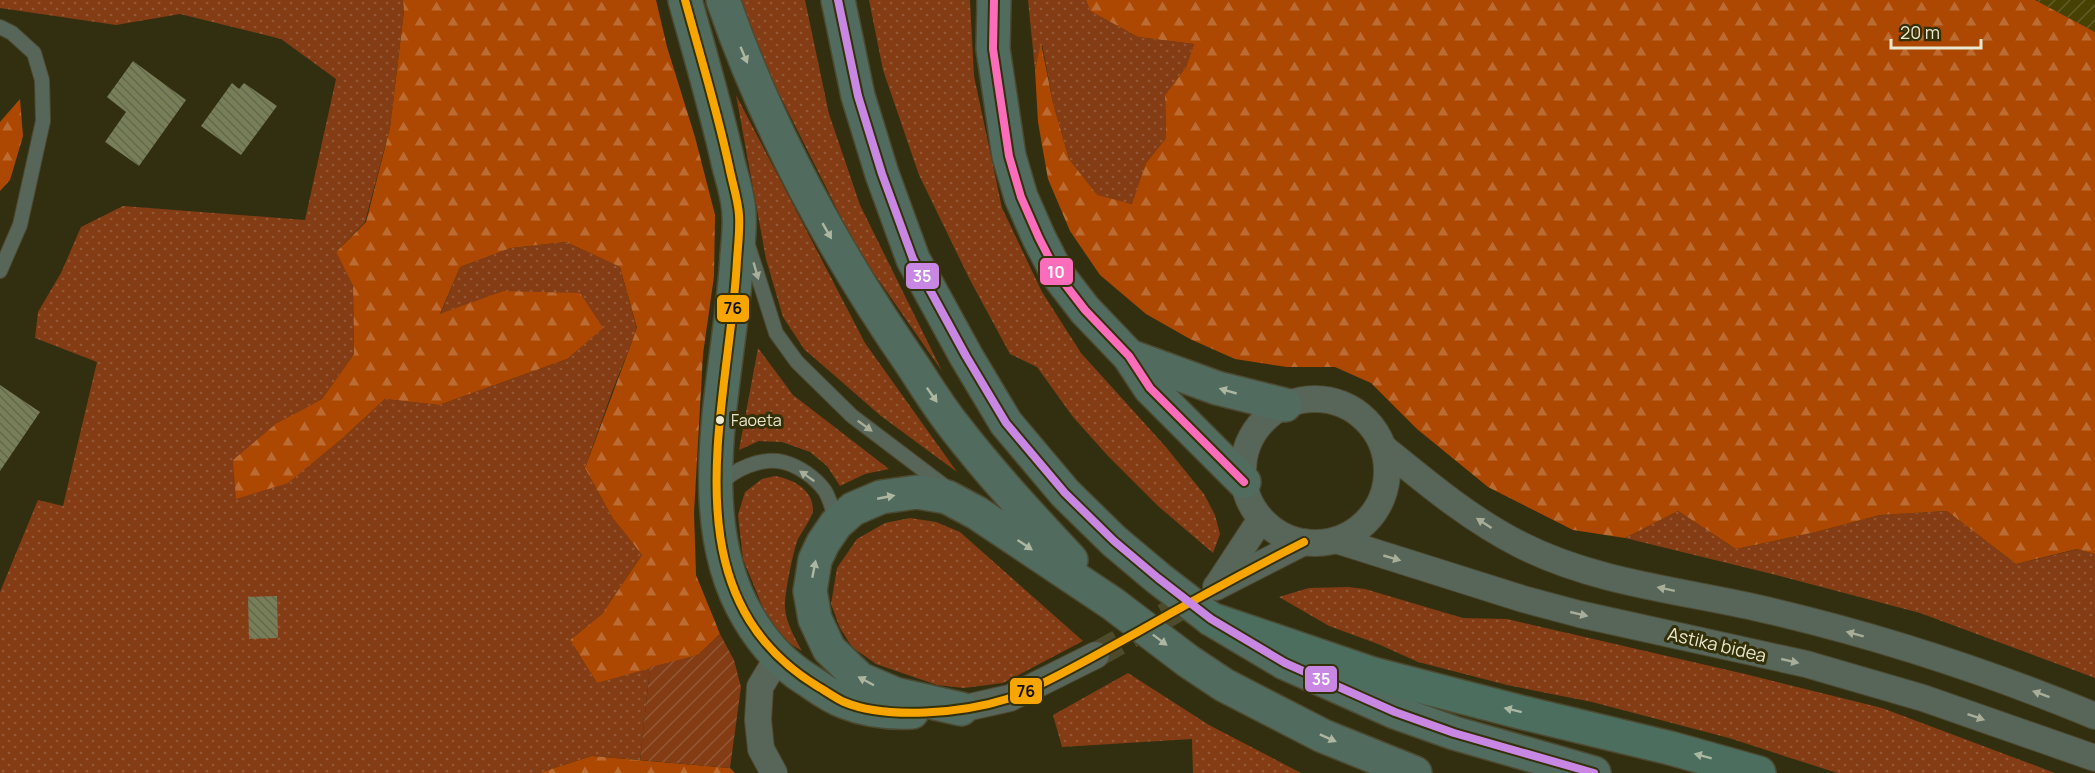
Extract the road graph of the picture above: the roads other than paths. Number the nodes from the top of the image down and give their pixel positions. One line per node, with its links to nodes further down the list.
1 (685, 0): 6 (main road)
2 (723, 0): 18 (main road, one-way to 18)
3 (838, 0): 19 (main road)
4 (994, 0): 8 (main road)
5 (0, 27): 7 (lane)
6 (740, 214): 12 (main road); 13 (lane, one-way to 13)
7 (0, 271)
8 (1129, 356): 9 (main road, one-way to 8); 11 (main road)
9 (1285, 405): 10 (street); 11 (street)
10 (1384, 447): 16 (street); 23 (street, one-way to 10)
11 (1244, 482): 14 (street)
12 (715, 491): 15 (lane, one-way to 12); 21 (main road)
13 (977, 513): 15 (main road, one-way to 13); 18 (main road, one-way to 18)
14 (1261, 519): 17 (street); 17 (street)
15 (836, 524): 22 (main road, one-way to 15)
16 (1336, 540): 17 (street); 24 (street, Astika bidea, one-way to 24)
17 (1304, 542)
18 (1113, 604): 26 (main road, one-way to 26)
19 (1211, 619): 27 (main road); 28 (highway, one-way to 19)
20 (1096, 655): 22 (street)
21 (778, 657): 22 (main road); 25 (street)
22 (961, 709)
23 (2095, 716)
24 (2095, 758)
25 (774, 773)
26 (1415, 773)
27 (1594, 773)
28 (1759, 773)

